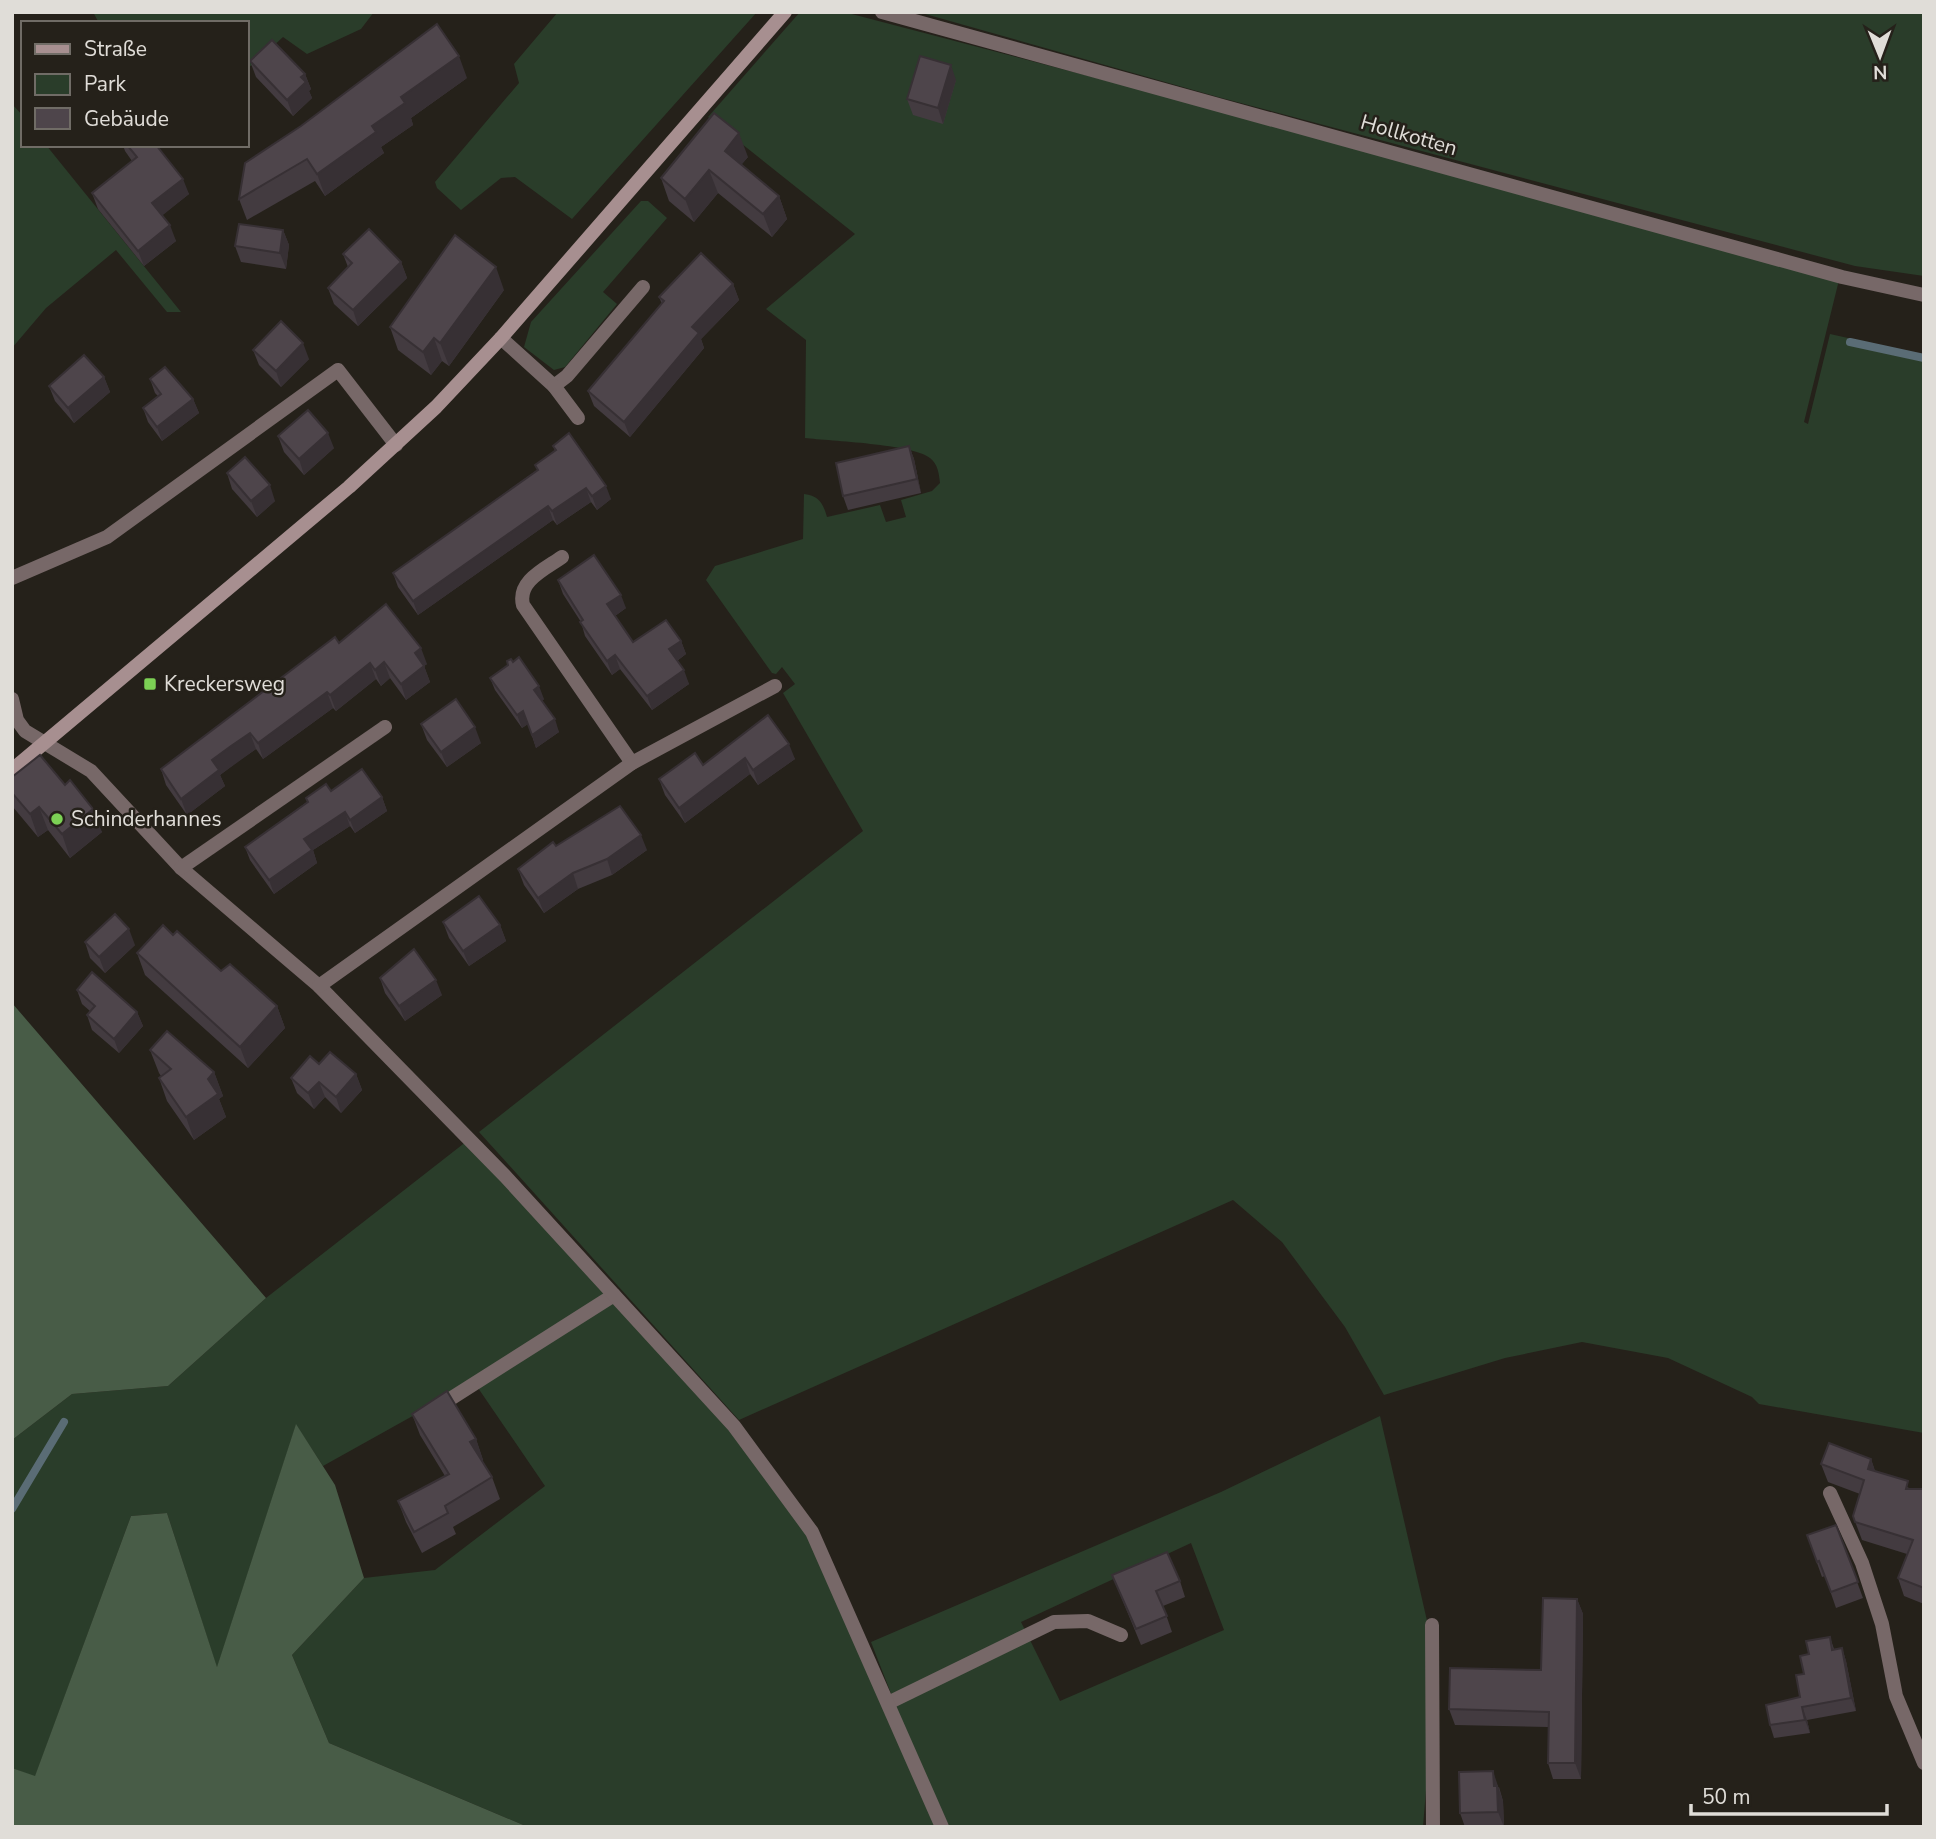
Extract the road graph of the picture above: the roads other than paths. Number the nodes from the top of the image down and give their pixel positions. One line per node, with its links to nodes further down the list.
1 (785, 12): 5 (main road)
2 (883, 12): 4 (street, Hollkotten)
3 (643, 287): 6 (street)
4 (1924, 295)
5 (501, 338): 6 (street); 8 (main road)
6 (554, 386): 7 (street)
7 (578, 418)
8 (396, 445): 10 (street); 14 (main road)
9 (562, 557): 15 (street)
10 (12, 578)
11 (775, 686): 15 (street)
12 (12, 699): 14 (street)
13 (385, 727): 17 (street)
14 (44, 742): 16 (main road); 17 (street)
15 (632, 763): 18 (street)
16 (12, 770)
17 (180, 868): 18 (street)
18 (319, 986): 19 (street)
19 (614, 1296): 20 (street); 24 (street)
20 (423, 1416)
21 (1830, 1493): 25 (street)
22 (1432, 1625): 27 (street)
23 (1121, 1635): 24 (street)
24 (888, 1703): 26 (street)
25 (1924, 1763)
26 (942, 1827)
27 (1433, 1827)

